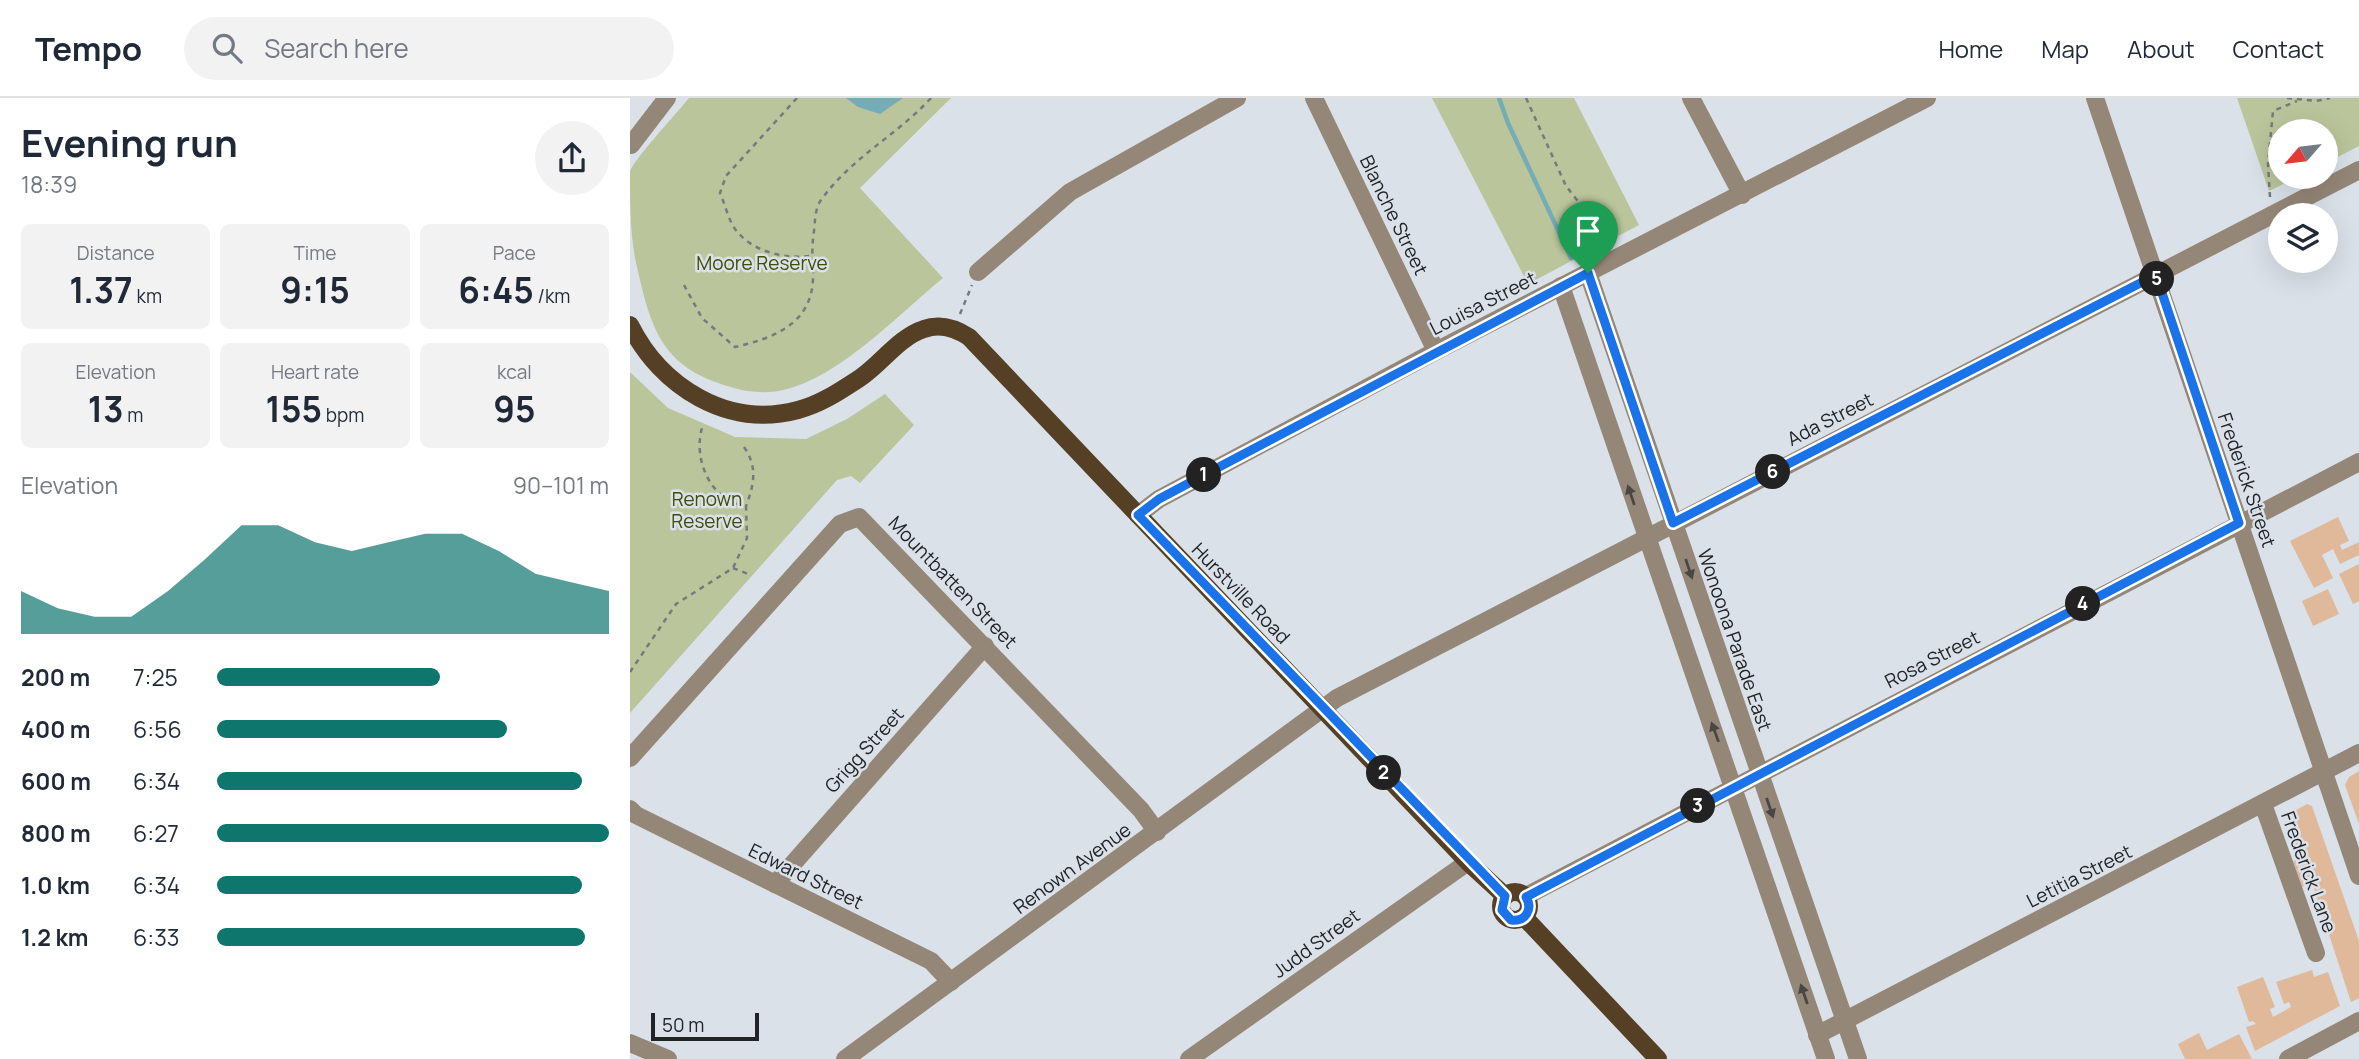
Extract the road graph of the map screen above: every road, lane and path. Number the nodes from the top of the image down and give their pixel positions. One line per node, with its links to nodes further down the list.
1 (667, 98): 13 (street)
2 (797, 98): 20 (path)
3 (931, 98): 20 (path)
4 (1237, 98): 21 (street)
5 (1314, 98): 28 (street, Blanche Street)
6 (1526, 98): 19 (path)
7 (1692, 98): 15 (street)
8 (1927, 98): 15 (street, Louisa Street)
9 (2095, 98): 23 (street, Frederick Street)
10 (2287, 98): 12 (path)
11 (2330, 98): 12 (path)
12 (2297, 101): 16 (path)
13 (631, 145)
14 (2359, 170): 17 (street, Ada Street)
15 (1742, 195): 19 (street, Louisa Street)
16 (2275, 203)
17 (2296, 203)
18 (2268, 218): 23 (street, Ada Street)
19 (1620, 255): 22 (street, Louisa Street)
20 (810, 256): 24 (path)
21 (978, 272): 27 (path)
22 (1588, 273): 25 (street, Louisa Street); 34 (street, Wonoona Parade East)
23 (2156, 275): 34 (street, Ada Street); 35 (street, Frederick Street)
24 (684, 285)
25 (1561, 286): 28 (street, Louisa Street); 36 (street, one-way to 25)
26 (630, 325): 27 (main road)
27 (950, 328): 33 (main road, Hurstville Road)
28 (1436, 351): 33 (street, Louisa Street)
29 (702, 428): 32 (path)
30 (744, 447): 32 (path)
31 (2359, 462): 35 (street, Rosa Street)
32 (746, 506): 37 (path)
33 (1138, 515): 41 (main road, Hurstville Road)
34 (1673, 523): 36 (street, Ada Street); 45 (street, Wonoona Parade East, one-way to 45)
35 (2239, 523): 44 (street, Frederick Street); 45 (street, Rosa Street)
36 (1645, 538): 41 (street, Ada Street); 46 (street, one-way to 36)
37 (733, 568): 38 (path); 40 (path)
38 (748, 574)
39 (985, 646): 43 (street, Mountbatten Street); 49 (street, Mountbatten Street); 52 (street, Grigg Street)
40 (630, 672)
41 (1324, 710): 49 (street, Renown Avenue); 50 (main road, Hurstville Road)
42 (2359, 753): 44 (street, Letitia Street)
43 (630, 758)
44 (2324, 771): 47 (street, Letitia Street); 51 (street, Frederick Street)
45 (1758, 773): 46 (street, Rosa Street); 58 (street, Wonoona Parade East, one-way to 58)
46 (1734, 787): 54 (street, Rosa Street); 60 (street, one-way to 46)
47 (2263, 804): 56 (street, Frederick Lane); 58 (street, Letitia Street)
48 (633, 811): 52 (street, Edward Street)
49 (1157, 832): 57 (street, Renown Avenue)
50 (1468, 862): 53 (main road, Hurstville Road); 64 (street, Judd Street)
51 (2359, 876)
52 (775, 884): 57 (street, Edward Street)
53 (1505, 896): 54 (main road); 55 (main road)
54 (1526, 897): 55 (main road)
55 (1524, 917): 65 (main road)
56 (2316, 953)
57 (951, 982): 63 (street, Renown Avenue)
58 (1845, 1021): 60 (street, Letitia Street); 67 (street, Wonoona Parade East)
59 (2359, 1021): 68 (street)
60 (1817, 1035): 66 (street)
61 (630, 1043): 62 (street)
62 (668, 1059)
63 (845, 1059)
64 (1189, 1059)
65 (1658, 1059)
66 (1826, 1059)
67 (1858, 1059)
68 (2288, 1059)

